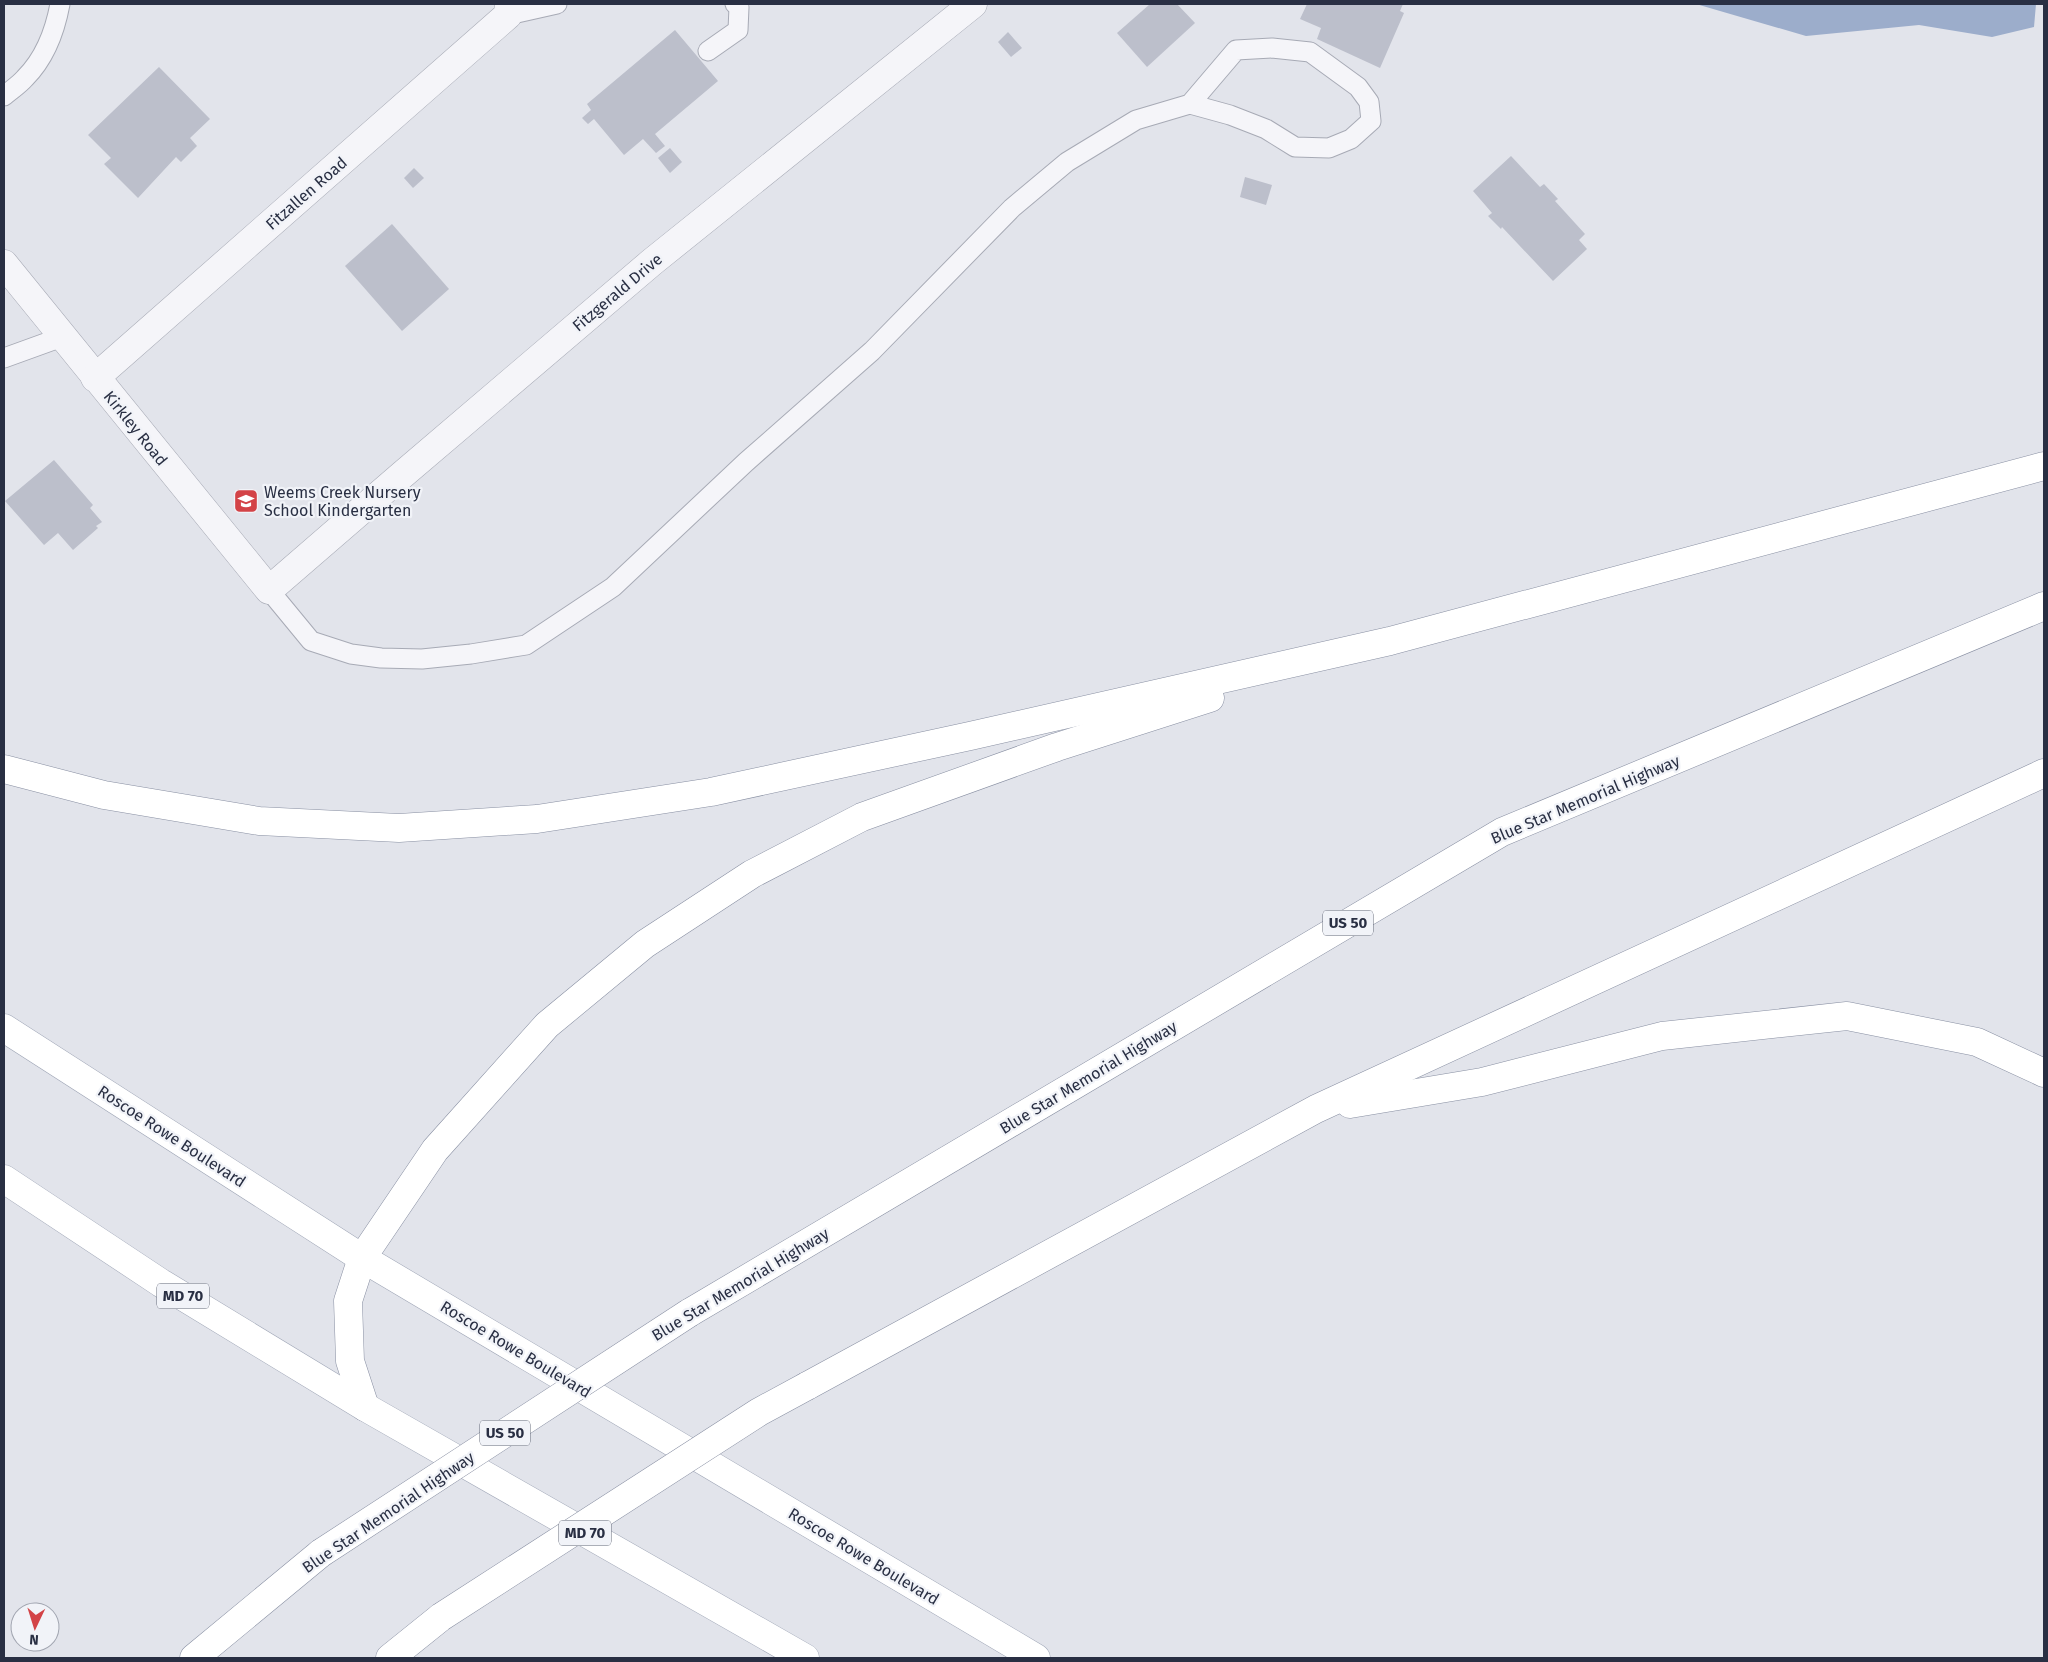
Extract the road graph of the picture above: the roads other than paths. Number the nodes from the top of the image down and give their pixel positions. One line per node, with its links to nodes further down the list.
1 (60, 4): 7 (lane)
2 (557, 4): 5 (lane)
3 (735, 4): 6 (lane)
4 (973, 4): 14 (street, Fitzgerald Drive)
5 (515, 8): 12 (street, Fitzallen Road)
6 (708, 51)
7 (4, 96)
8 (1190, 104): 8 (lane); 14 (lane)
9 (4, 264): 10 (street, Kirkley Road)
10 (62, 337): 11 (lane); 12 (street, Kirkley Road)
11 (4, 358)
12 (95, 378): 14 (street, Kirkley Road)
13 (2044, 466): 16 (main road)
14 (270, 590)
15 (2044, 606): 25 (main road, Blue Star Memorial Highway / US 50, bridge)
16 (1390, 641): 17 (main road); 23 (main road)
17 (4, 769)
18 (2044, 773): 21 (main road)
19 (4, 1028): 23 (main road, Roscoe Rowe Boulevard)
20 (2044, 1073): 21 (main road)
21 (1316, 1109): 26 (main road, bridge)
22 (4, 1179): 24 (main road, MD 70)
23 (362, 1258): 24 (main road); 28 (main road, Roscoe Rowe Boulevard)
24 (366, 1407): 27 (main road, MD 70)
25 (194, 1658)
26 (390, 1658)
27 (806, 1658)
28 (1036, 1658)

